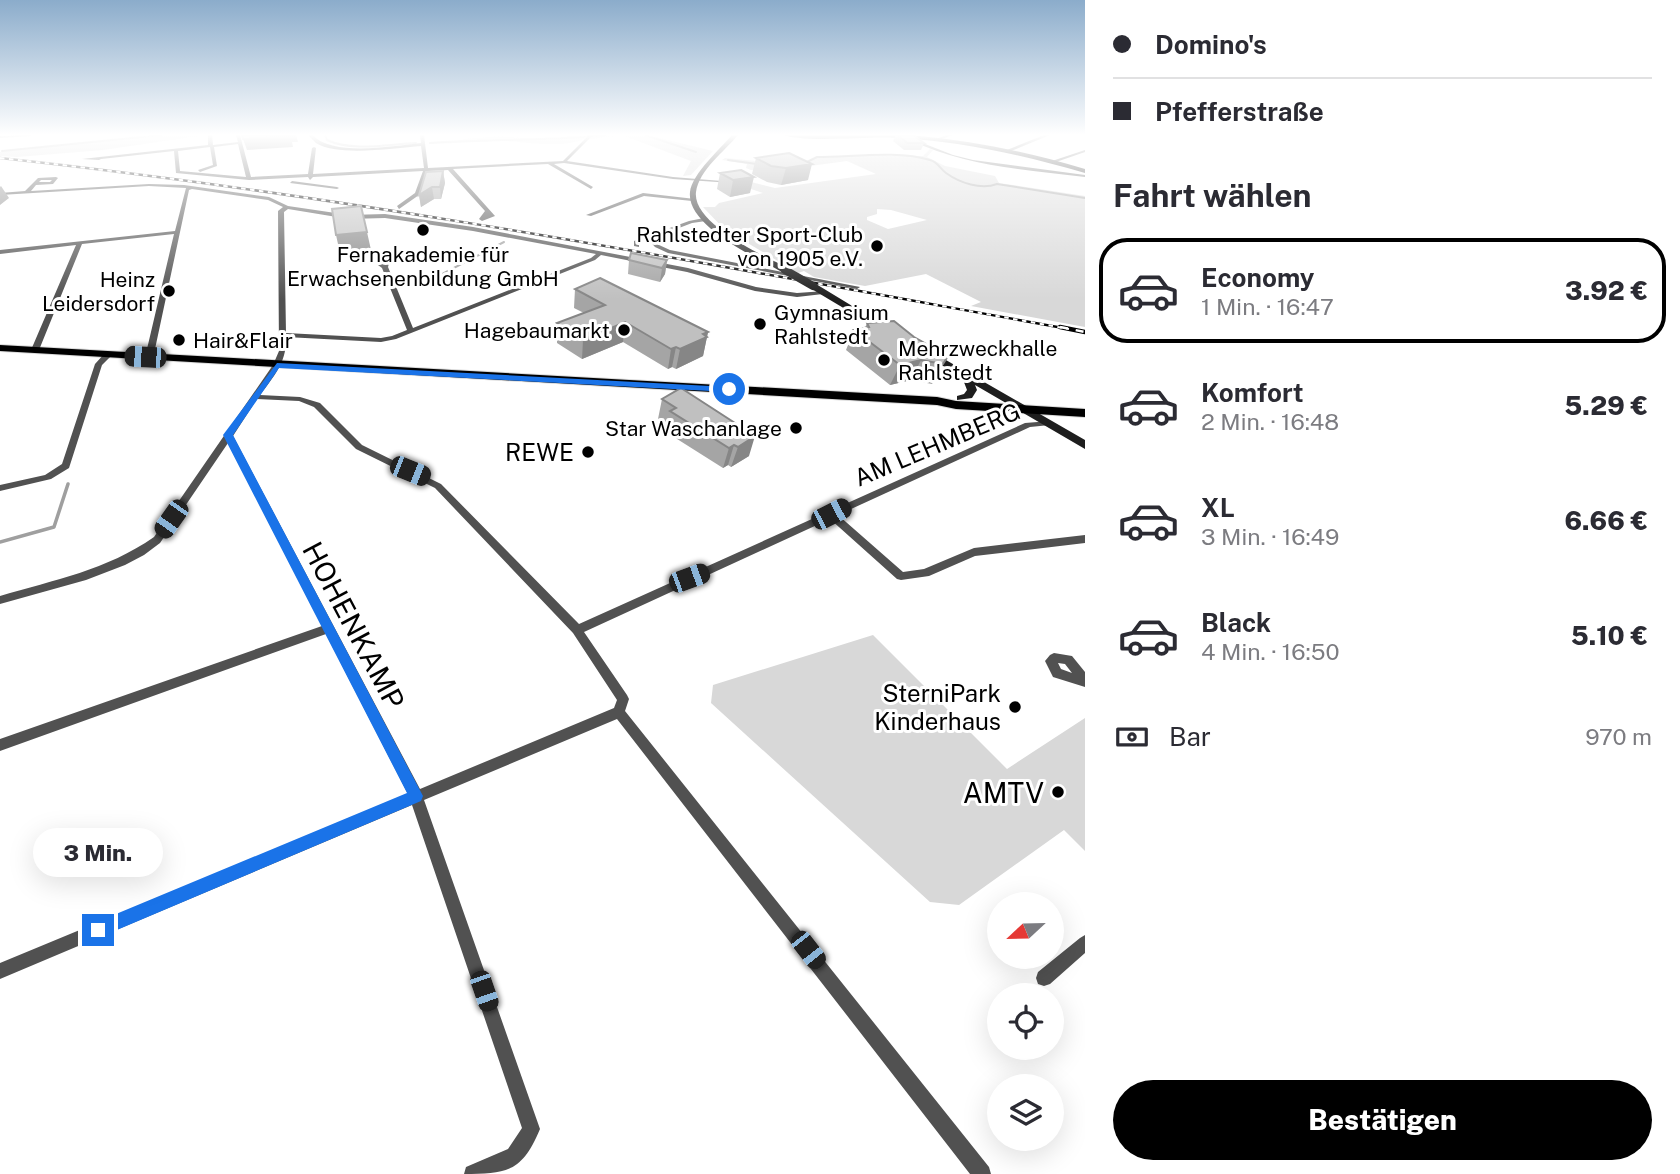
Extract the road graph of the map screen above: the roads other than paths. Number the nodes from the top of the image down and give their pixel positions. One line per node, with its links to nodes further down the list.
1 (29, 190): 9 (street)
2 (68, 190): 9 (street)
3 (187, 190): 20 (street)
4 (209, 190): 13 (street)
5 (412, 190): 11 (street)
6 (416, 190): 14 (street)
7 (469, 190): 16 (street)
8 (695, 190): 12 (main road)
9 (27, 192): 10 (street)
10 (0, 194)
11 (403, 198)
12 (692, 199): 17 (street); 19 (main road)
13 (287, 206): 18 (street); 28 (street)
14 (399, 207)
15 (393, 211): 18 (street)
16 (487, 211)
17 (589, 215)
18 (385, 216): 23 (street)
19 (704, 220): 25 (street); 26 (main road, bridge)
20 (177, 232): 21 (street); 34 (street)
21 (80, 243): 22 (street); 32 (street)
22 (0, 252)
23 (598, 255): 26 (street); 27 (street)
24 (385, 267): 27 (street)
25 (857, 287)
26 (817, 288): 29 (main road)
27 (411, 331): 28 (street)
28 (283, 335): 35 (street)
29 (895, 335)
30 (915, 346): 36 (main road)
31 (0, 348): 32 (main road)
32 (34, 350): 33 (main road)
33 (108, 355): 34 (main road); 48 (street)
34 (145, 357): 35 (main road)
35 (277, 365): 38 (street); 40 (main road)
36 (951, 368): 37 (main road); 41 (main road)
37 (966, 378): 39 (main road); 41 (main road)
38 (254, 397): 46 (street); 53 (street)
39 (961, 398): 40 (main road); 41 (main road)
40 (937, 401): 43 (main road)
41 (1010, 401): 42 (main road); 43 (main road)
42 (1085, 407)
43 (1025, 410): 44 (main road); 45 (main road)
44 (1085, 413)
45 (1047, 423): 47 (main road); 49 (street, AM LEHMBERG)
46 (228, 435): 51 (street); 52 (street, HOHENKAMP)
47 (1085, 445)
48 (0, 488)
49 (831, 514): 50 (street); 53 (street, AM LEHMBERG)
50 (1085, 539)
51 (0, 600)
52 (328, 628): 55 (street); 56 (street, HOHENKAMP)
53 (577, 629): 54 (street)
54 (619, 712): 56 (street); 61 (street)
55 (0, 745)
56 (416, 796): 58 (street); 60 (street, HOHENKAMP)
57 (1085, 943): 59 (street)
58 (0, 971)
59 (1044, 978)
60 (473, 1174)
61 (982, 1174)

